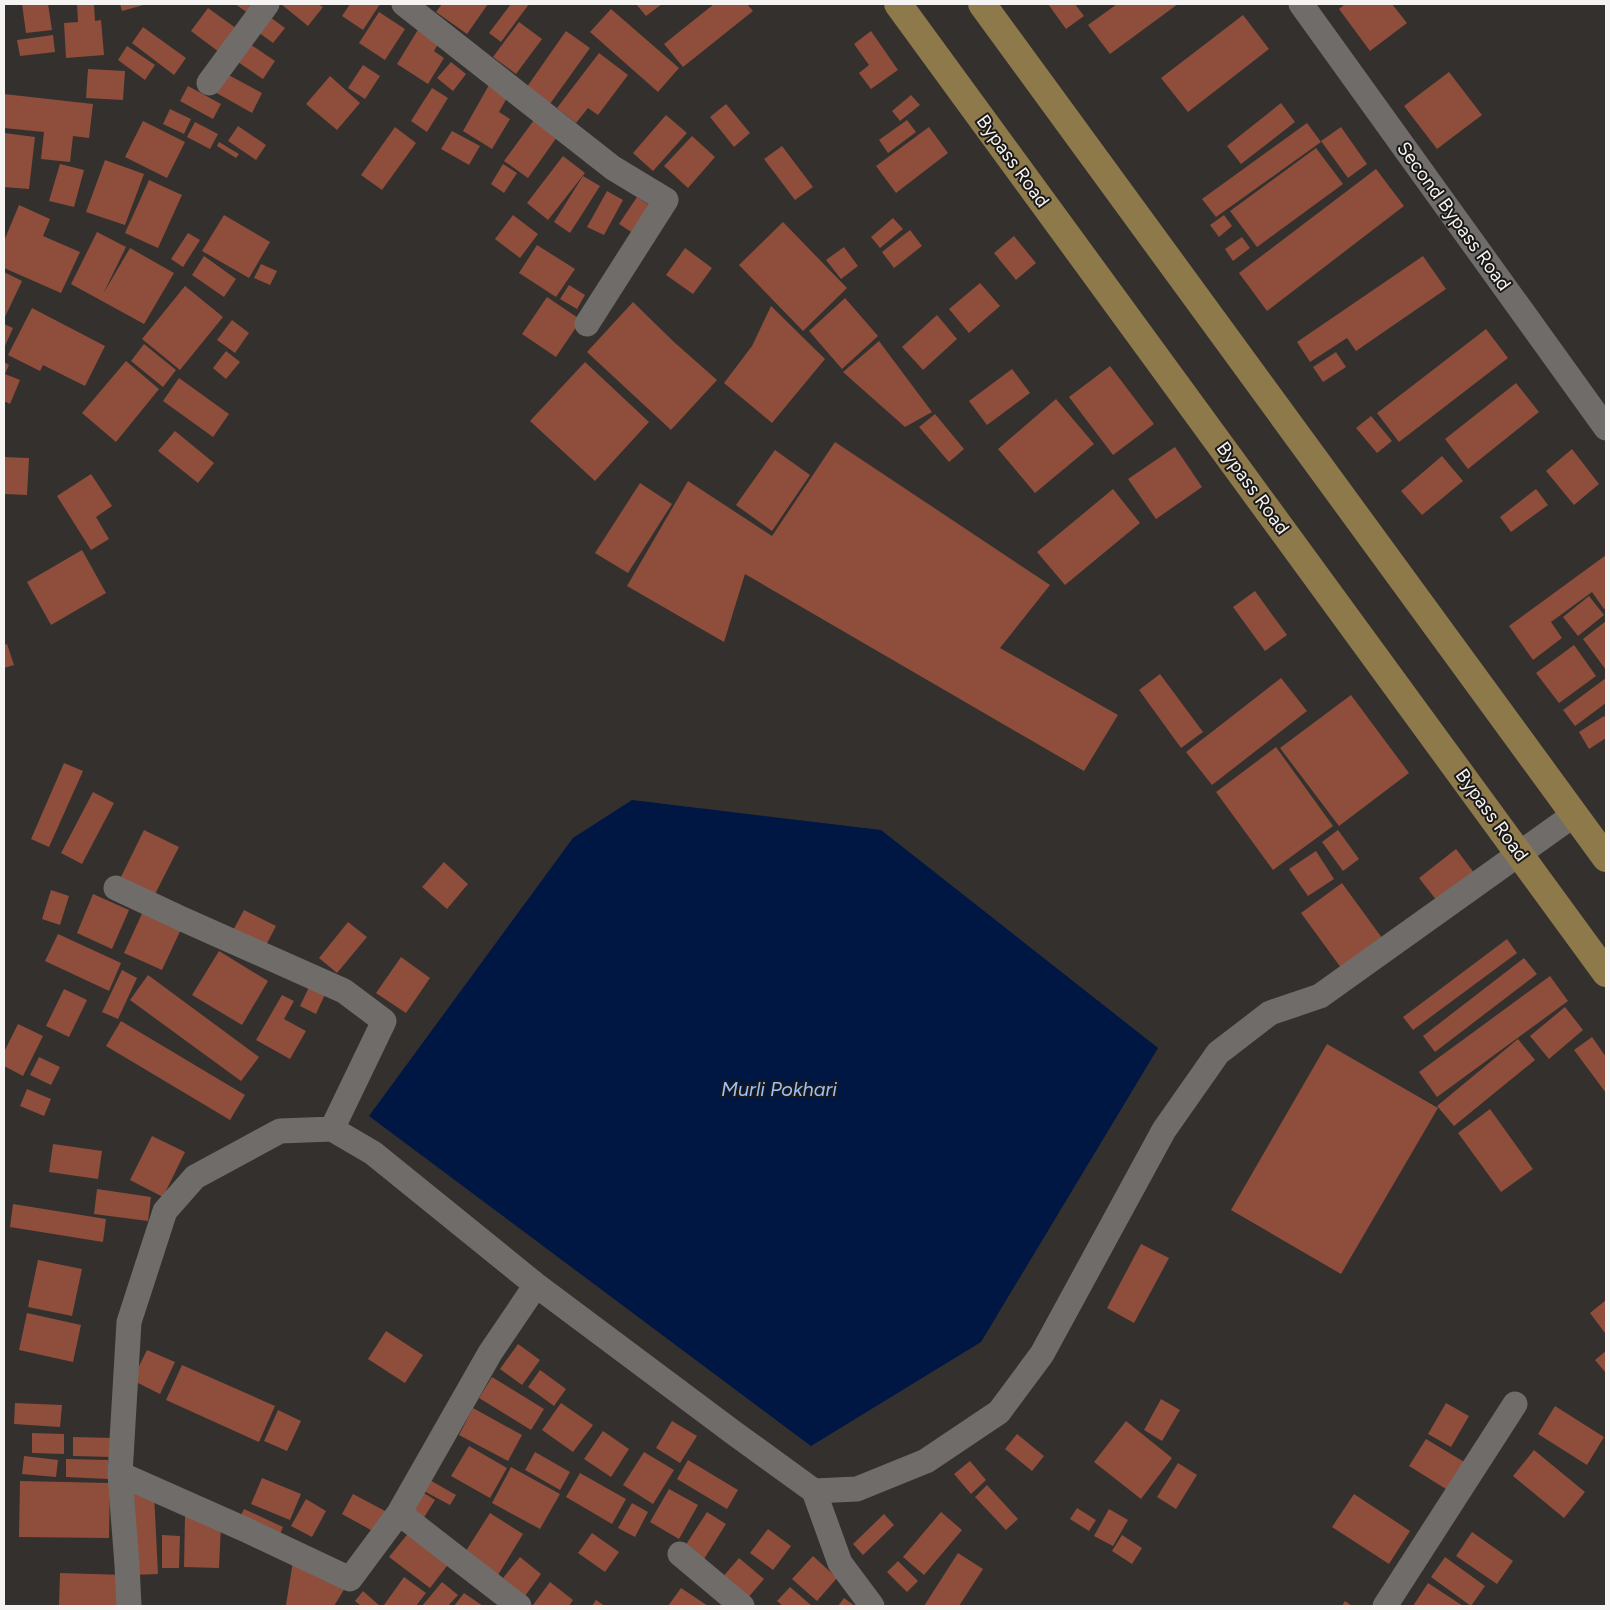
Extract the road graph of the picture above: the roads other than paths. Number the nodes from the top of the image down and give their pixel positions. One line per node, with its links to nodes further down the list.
1 (268, 4): 6 (street)
2 (404, 4): 7 (street)
3 (898, 4): 10 (main road, Bypass Road)
4 (982, 4): 9 (main road)
5 (1301, 4): 8 (street, Second Bypass Road)
6 (209, 83)
7 (587, 324)
8 (1606, 428)
9 (1575, 814): 10 (street); 11 (main road)
10 (1520, 853): 13 (main road, Bypass Road); 18 (street)
11 (1606, 858)
12 (116, 888): 14 (street)
13 (1606, 973)
14 (332, 1129): 15 (street); 17 (street)
15 (536, 1285): 18 (street); 19 (street)
16 (1515, 1404): 25 (street)
17 (120, 1474): 19 (street); 21 (street)
18 (814, 1491): 24 (street)
19 (399, 1513): 22 (street)
20 (680, 1554): 23 (street)
21 (129, 1606)
22 (519, 1606)
23 (742, 1606)
24 (872, 1606)
25 (1384, 1606)

